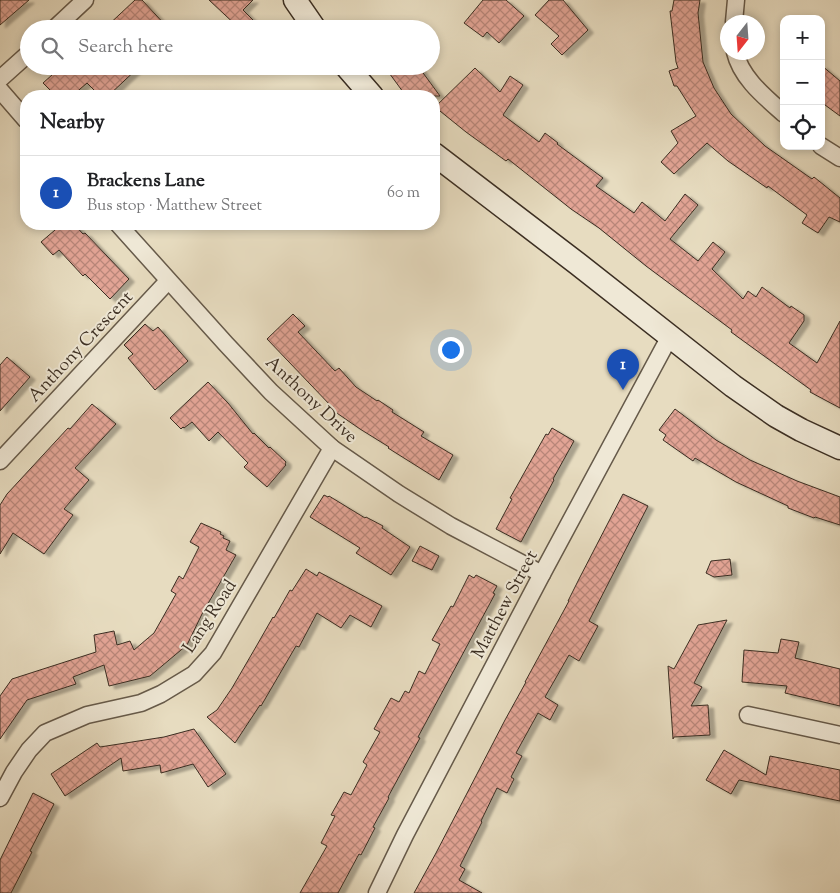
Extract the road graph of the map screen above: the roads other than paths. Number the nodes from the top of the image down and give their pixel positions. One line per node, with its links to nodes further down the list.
1 (86, 0): 5 (street)
2 (295, 0): 6 (street)
3 (736, 0): 4 (street)
4 (735, 15)
5 (64, 20)
6 (309, 20)
7 (739, 60): 13 (street)
8 (20, 61): 10 (street)
9 (354, 75): 12 (street)
10 (0, 79)
11 (0, 90): 14 (street)
12 (367, 90)
13 (780, 110)
14 (20, 113)
15 (825, 149): 16 (street)
16 (840, 158)
17 (440, 159): 20 (street)
18 (123, 230): 19 (street, Anthony Drive)
19 (168, 281): 21 (street, Anthony Drive); 23 (street, Anthony Crescent)
20 (670, 336): 22 (street); 24 (street, Matthew Street)
21 (332, 448): 24 (street, Anthony Drive); 27 (street, Lang Road)
22 (840, 448)
23 (0, 461)
24 (542, 574): 28 (street, Matthew Street)
25 (748, 715): 26 (street)
26 (840, 735)
27 (0, 798)
28 (377, 893)

